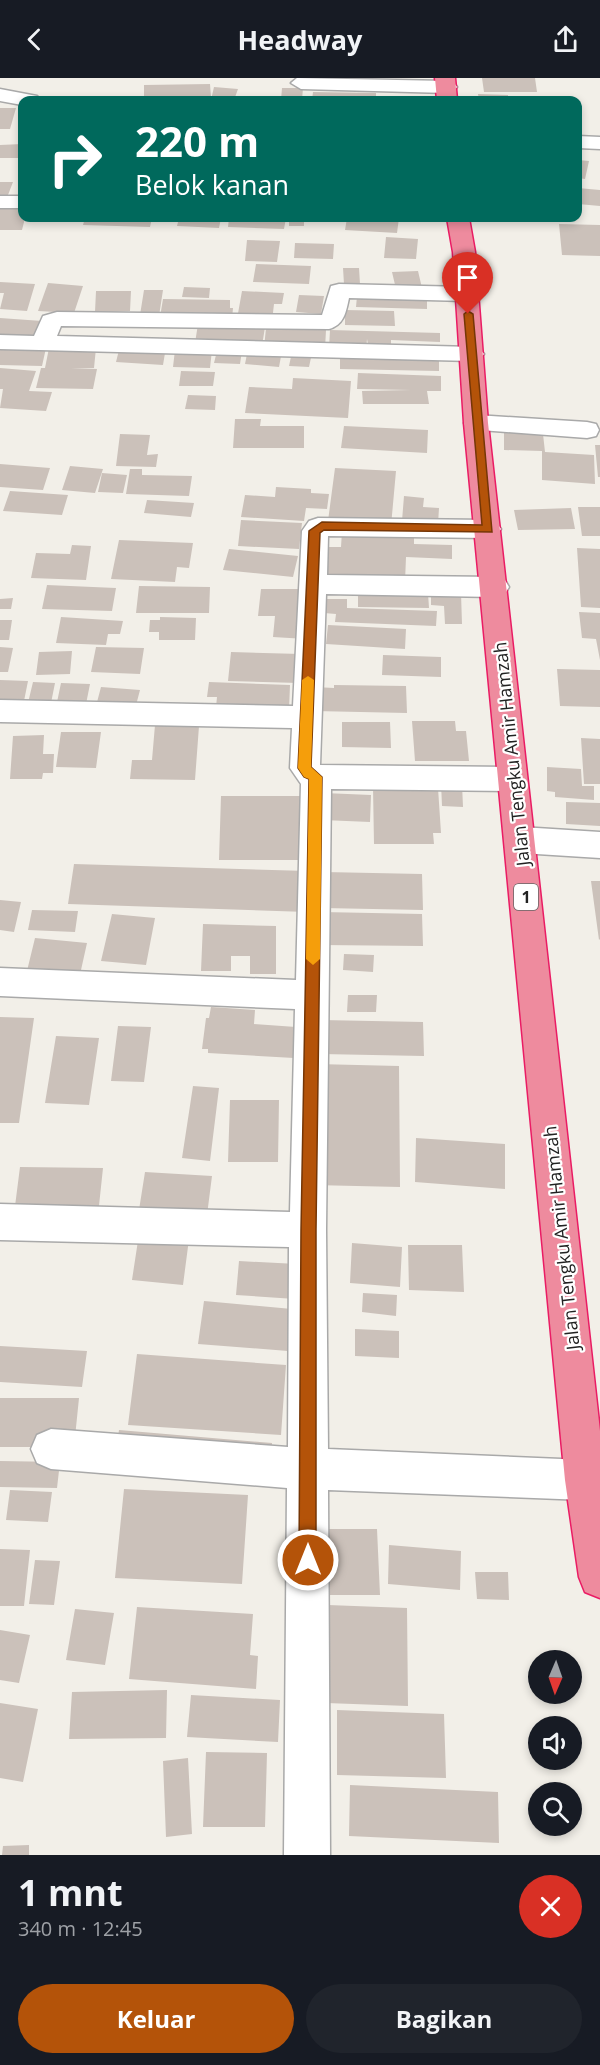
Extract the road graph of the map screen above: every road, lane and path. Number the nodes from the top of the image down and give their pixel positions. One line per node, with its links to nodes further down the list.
1 (301, 83): 2 (street)
2 (446, 88)
3 (0, 95): 4 (street)
4 (18, 98)
5 (582, 142): 6 (street)
6 (600, 143)
7 (0, 202): 8 (street)
8 (18, 202)
9 (459, 222): 10 (highway, Jalan Tengku Amir Hamzah / 1)
10 (466, 294): 12 (street); 13 (highway, Jalan Tengku Amir Hamzah / 1)
11 (0, 342): 12 (street)
12 (43, 344): 13 (street)
13 (472, 354): 14 (highway, Jalan Tengku Amir Hamzah / 1)
14 (477, 423): 15 (street); 16 (highway, Jalan Tengku Amir Hamzah / 1)
15 (588, 430)
16 (488, 529): 17 (street); 18 (highway, Jalan Tengku Amir Hamzah / 1)
17 (313, 584): 18 (street); 20 (street)
18 (495, 587): 22 (highway, Jalan Tengku Amir Hamzah / 1)
19 (0, 711): 20 (street)
20 (307, 717): 21 (street)
21 (316, 777): 22 (street); 26 (street)
22 (512, 780): 23 (highway, Jalan Tengku Amir Hamzah / 1)
23 (521, 840): 24 (street); 31 (highway, Jalan Tengku Amir Hamzah / 1)
24 (600, 845)
25 (0, 982): 26 (street)
26 (312, 995): 28 (street)
27 (0, 1222): 28 (street)
28 (308, 1230): 30 (street)
29 (51, 1449): 30 (street)
30 (308, 1469): 31 (street); 33 (street)
31 (585, 1480): 32 (highway, Jalan Tengku Amir Hamzah / 1)
32 (600, 1577)
33 (307, 1855)

